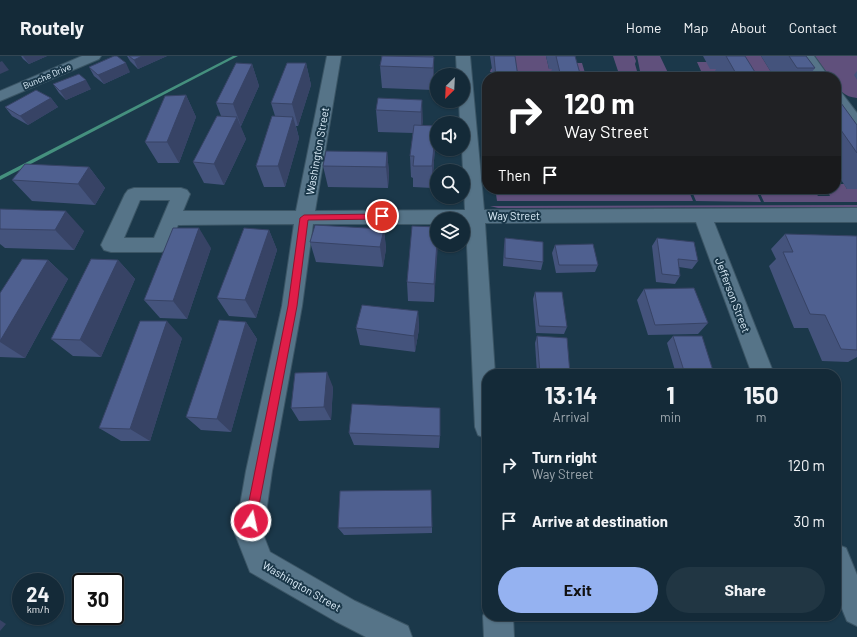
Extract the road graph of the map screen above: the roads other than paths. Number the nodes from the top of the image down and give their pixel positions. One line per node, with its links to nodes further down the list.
1 (94, 56): 6 (street, Bunche Drive)
2 (334, 56): 15 (street, Washington Street)
3 (463, 56): 11 (street)
4 (807, 56): 5 (street)
5 (818, 72)
6 (0, 96)
7 (841, 99): 9 (street)
8 (841, 102): 10 (street)
9 (857, 103)
10 (857, 124)
11 (475, 215): 12 (street, Way Street); 15 (street, Way Street); 16 (street)
12 (702, 215): 13 (street, Way Street); 17 (street, Jefferson Street)
13 (857, 215)
14 (171, 218): 15 (street, Way Street)
15 (304, 218): 21 (street, Washington Street)
16 (484, 369)
17 (761, 369)
18 (841, 571): 19 (street)
19 (857, 611)
20 (498, 621): 22 (street)
21 (397, 637)
22 (499, 637)

